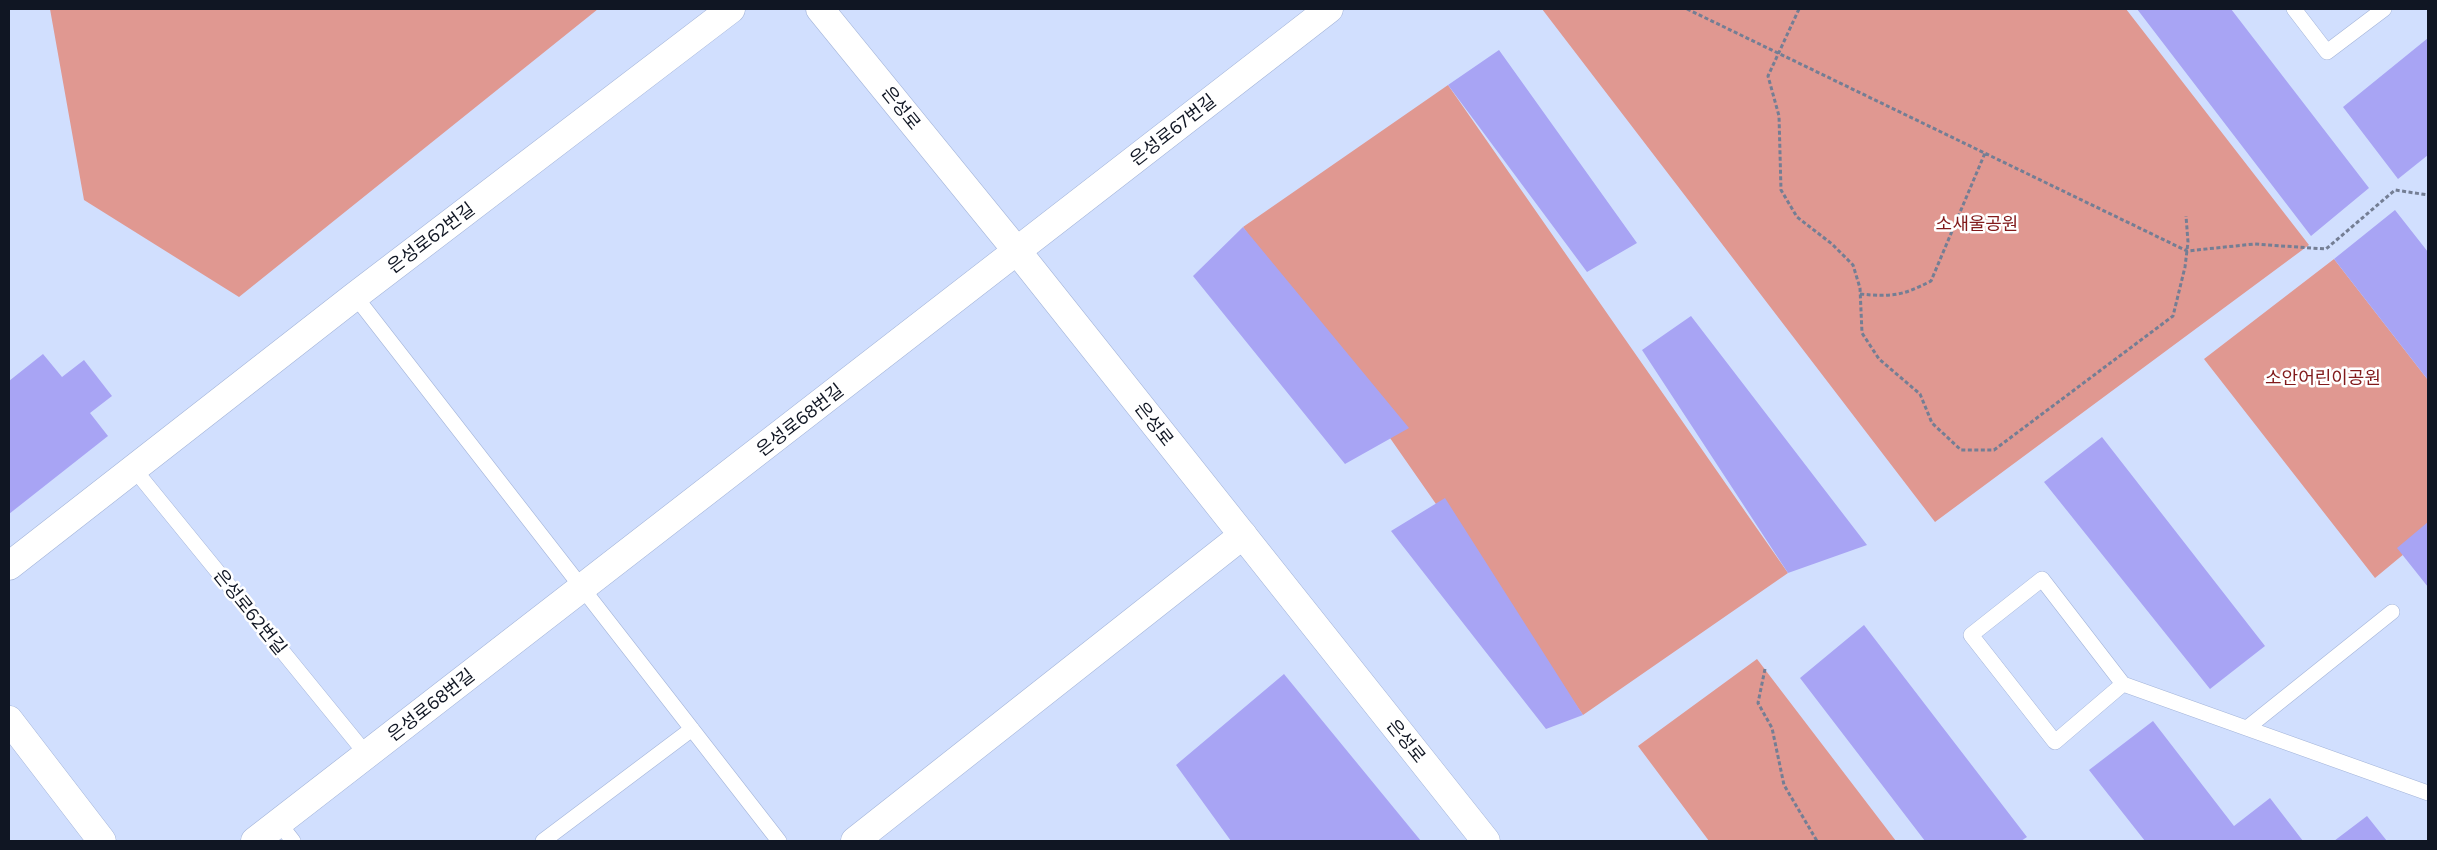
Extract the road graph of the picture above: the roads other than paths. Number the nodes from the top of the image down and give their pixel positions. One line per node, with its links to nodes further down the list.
1 (731, 9): 7 (street, 은성로62번길)
2 (820, 9): 6 (street, 은성로)
3 (1329, 9): 6 (street, 은성로67번길)
4 (2294, 9): 5 (lane)
5 (2384, 9)
6 (1017, 251): 9 (street, 은성로); 11 (street, 은성로68번길)
7 (355, 296): 8 (street, 은성로62번길); 11 (lane)
8 (134, 469): 10 (street, 은성로62번길); 17 (lane, 은성로62번길)
9 (1243, 535): 24 (street); 25 (street, 은성로)
10 (9, 566)
11 (582, 588): 16 (lane); 17 (street, 은성로68번길)
12 (2392, 612): 15 (lane)
13 (2123, 684): 13 (lane); 15 (lane)
14 (9, 720): 20 (street)
15 (2247, 728): 18 (lane)
16 (692, 729): 22 (lane); 23 (lane)
17 (367, 755): 19 (street, 은성로68번길)
18 (2428, 793)
19 (286, 832): 21 (street, 은성로68번길)
20 (102, 841)
21 (255, 841)
22 (543, 841)
23 (779, 841)
24 (855, 841)
25 (1486, 841)

